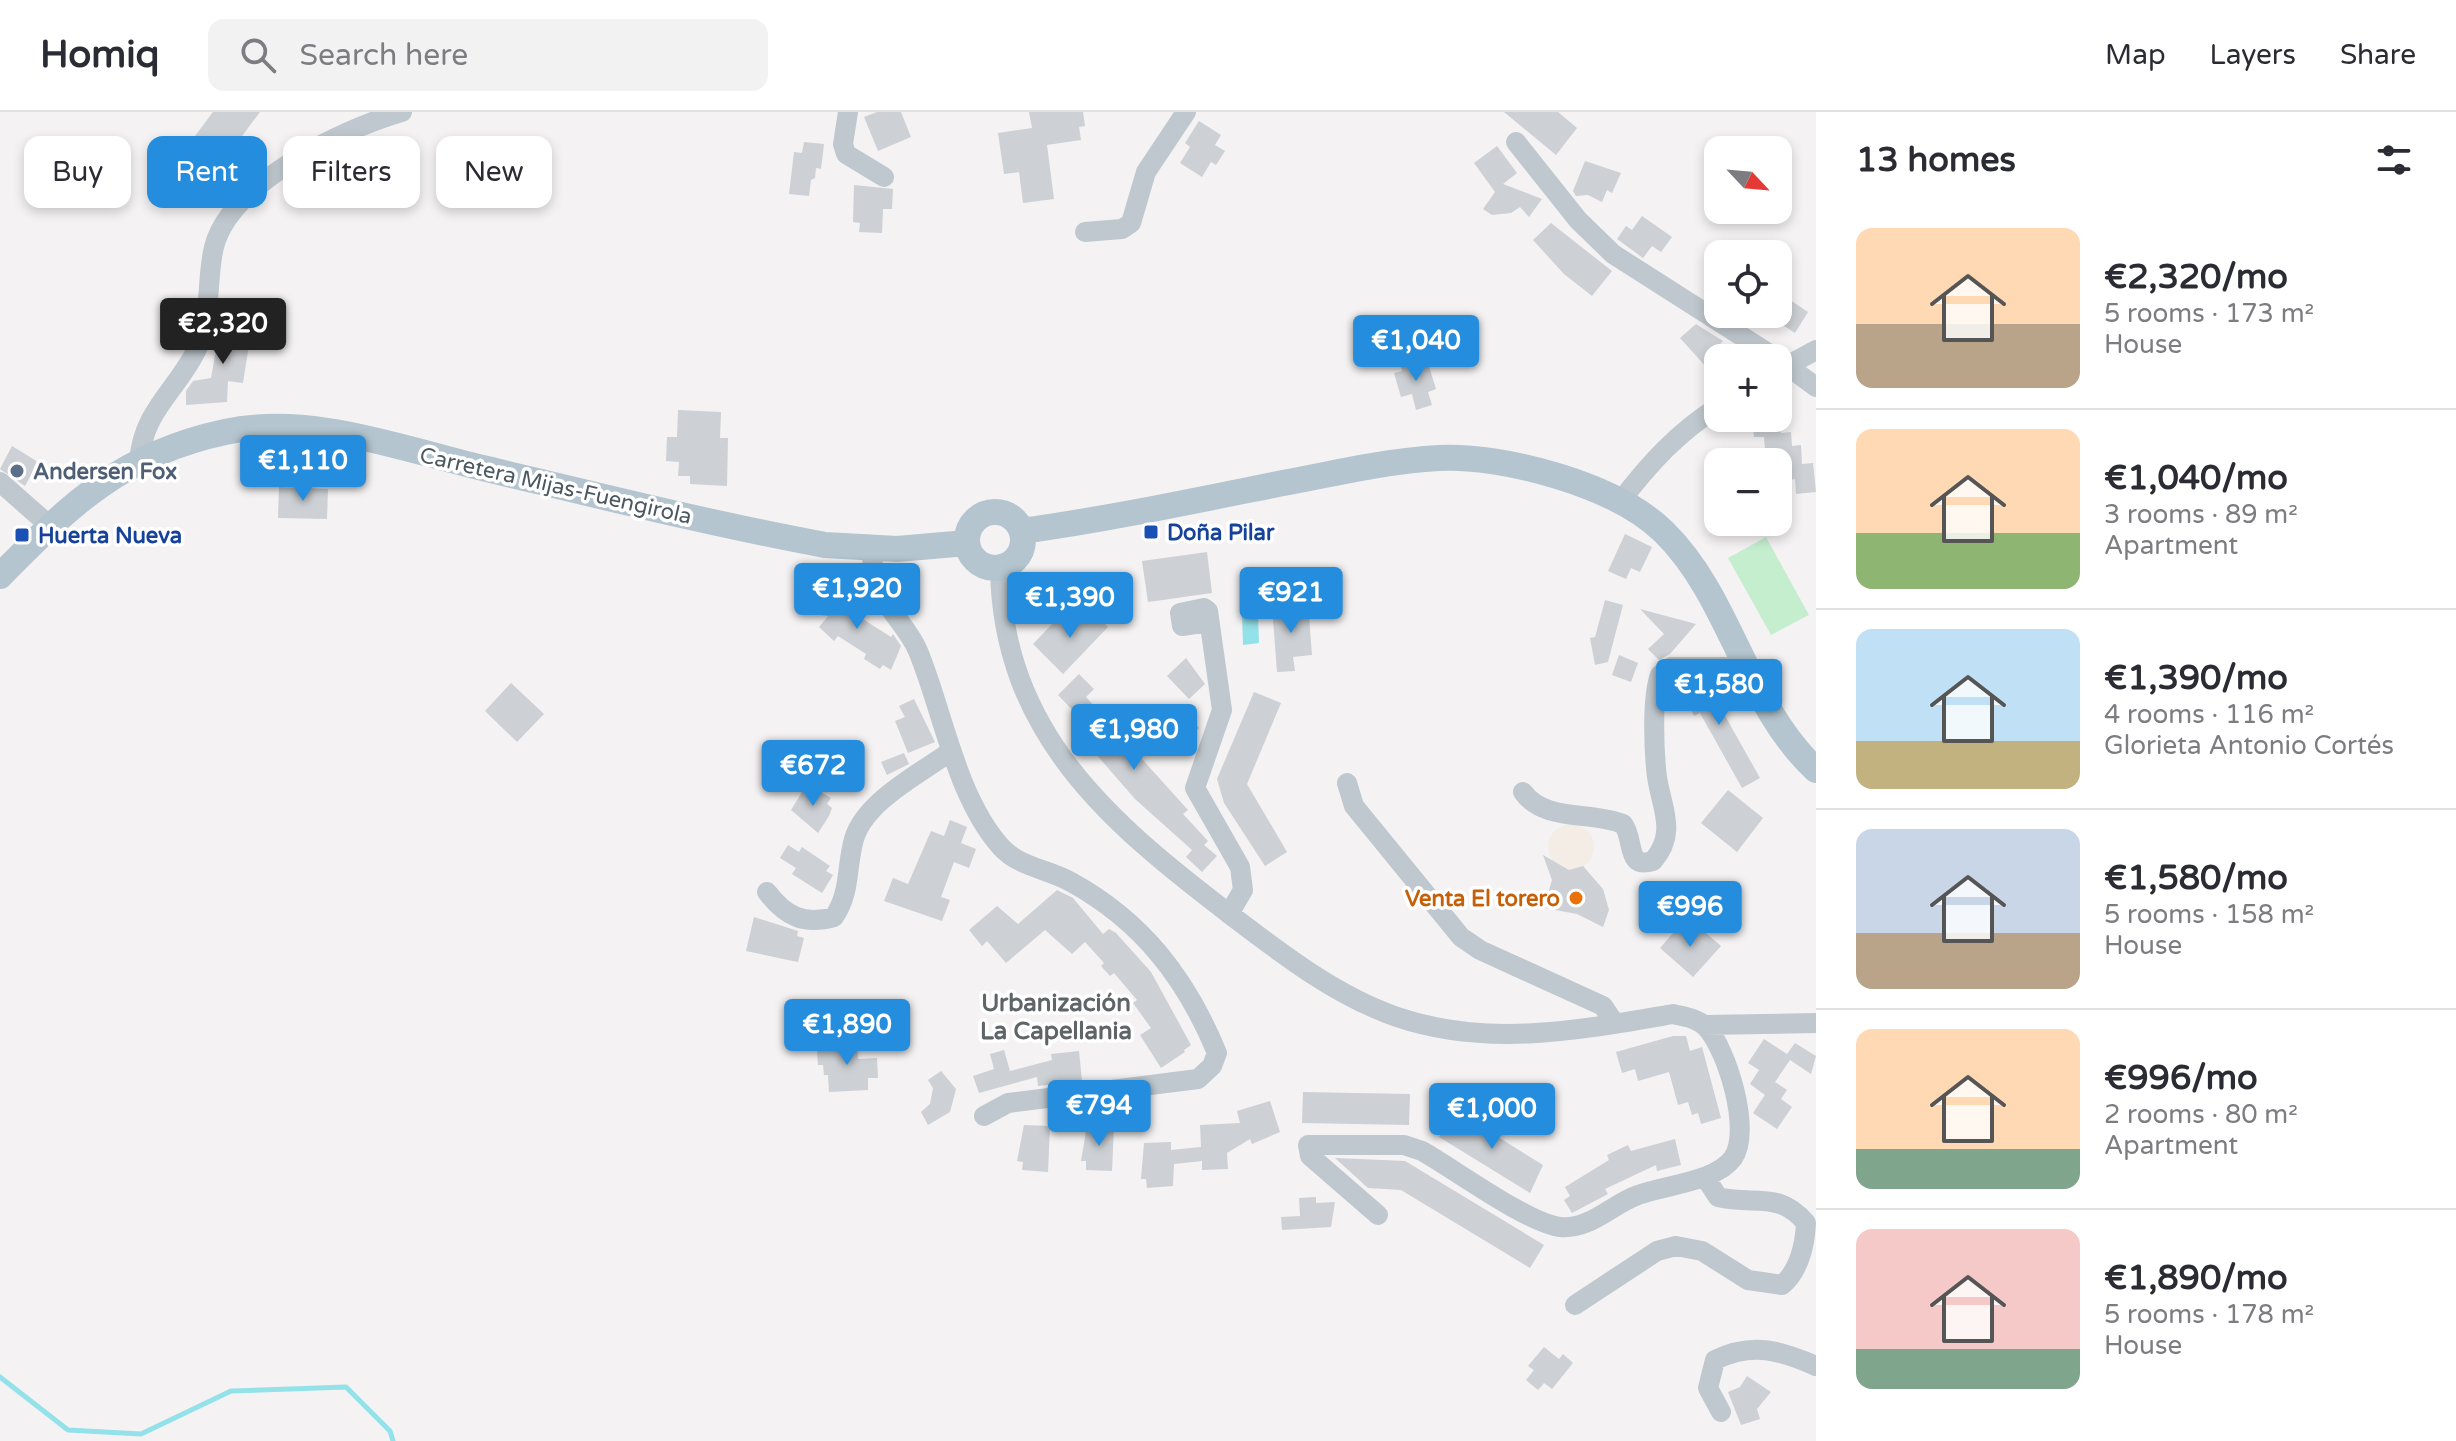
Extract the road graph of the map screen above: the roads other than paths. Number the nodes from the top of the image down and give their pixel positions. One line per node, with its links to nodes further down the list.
1 (402, 112): 13 (street)
2 (848, 112): 5 (street)
3 (1186, 112): 6 (street)
4 (1516, 142): 7 (street)
5 (884, 177)
6 (1085, 232)
7 (1751, 344)
8 (1816, 350): 9 (street)
9 (1792, 359)
10 (1792, 371): 11 (street)
11 (1816, 387)
12 (1704, 416): 15 (street)
13 (139, 462): 16 (main road, Carretera Mijas-Fuengirola); 19 (main road, Carretera Mijas-Fuengirola)
14 (0, 482): 16 (street)
15 (1620, 502): 17 (main road); 23 (main road)
16 (50, 526): 21 (main road, Carretera Mijas-Fuengirola)
17 (1022, 531): 18 (main road); 20 (main road)
18 (967, 543): 19 (main road, Carretera Mijas-Fuengirola); 20 (main road)
19 (870, 548): 24 (street)
20 (1000, 568): 29 (street)
21 (0, 576)
22 (1209, 622): 29 (street)
23 (1745, 667): 25 (main road); 27 (street)
24 (951, 751): 28 (street); 33 (street)
25 (1816, 770)
26 (1347, 783): 31 (street)
27 (1523, 792)
28 (767, 892)
29 (1229, 914): 31 (street)
30 (1816, 1023): 32 (street)
31 (1615, 1024): 32 (street)
32 (1704, 1025): 34 (street)
33 (984, 1116)
34 (1705, 1177): 35 (street); 36 (street)
35 (1378, 1215)
36 (1575, 1305)
37 (1816, 1366): 38 (street)
38 (1721, 1412)

